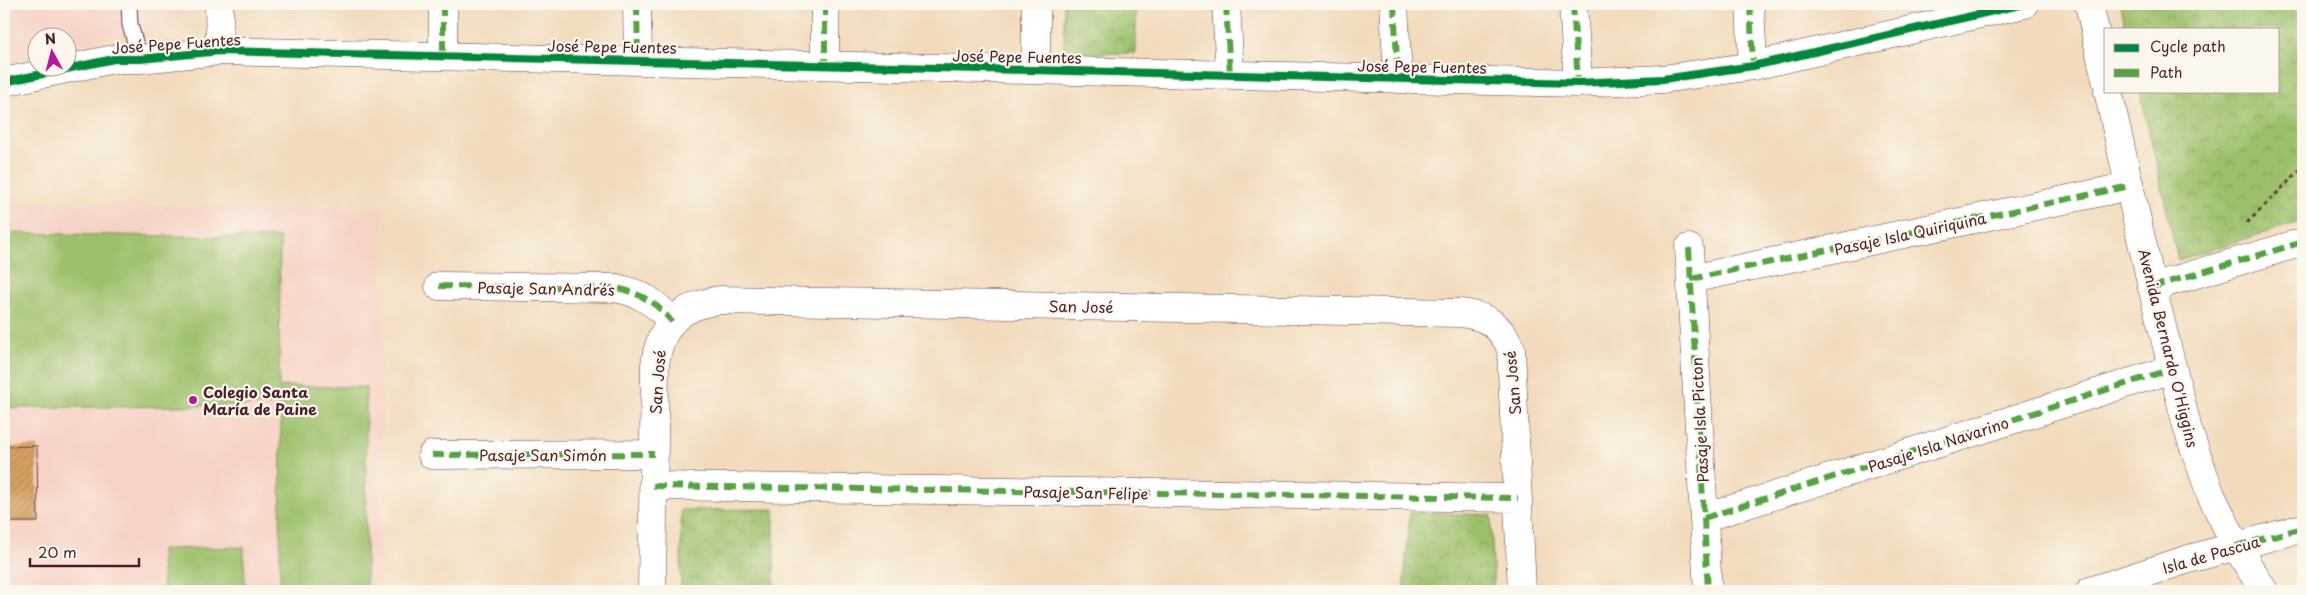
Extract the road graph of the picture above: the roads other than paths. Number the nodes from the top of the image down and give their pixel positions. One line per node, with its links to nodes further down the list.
1 (129, 4): 15 (lane)
2 (219, 4): 13 (street)
3 (443, 4): 14 (street)
4 (637, 4): 16 (street)
5 (825, 4): 17 (street)
6 (1036, 4): 19 (street)
7 (1226, 4): 21 (street)
8 (1394, 4): 22 (street)
9 (1573, 4): 24 (street)
10 (1750, 4): 18 (street)
11 (2024, 4): 18 (street, José Pepe Fuentes)
12 (2089, 4): 20 (street)
13 (220, 51): 14 (street, José Pepe Fuentes); 15 (street, José Pepe Fuentes)
14 (443, 56): 16 (street, José Pepe Fuentes)
15 (140, 59): 23 (street, José Pepe Fuentes)
16 (638, 61): 17 (street, José Pepe Fuentes)
17 (825, 65): 19 (street, José Pepe Fuentes)
18 (1753, 66): 24 (street, José Pepe Fuentes)
19 (1036, 70): 21 (street, José Pepe Fuentes)
20 (2104, 71)
21 (1230, 75): 22 (street, José Pepe Fuentes)
22 (1398, 79): 24 (street, José Pepe Fuentes)
23 (4, 82)
24 (1578, 83)
25 (2108, 92): 26 (street, Avenida Bernardo O'Higgins)
26 (2130, 186): 29 (street, Pasaje Isla Quiriquina); 31 (street, Avenida Bernardo O'Higgins)
27 (2303, 242): 31 (street)
28 (1690, 248): 29 (street, Pasaje Isla Picton)
29 (1691, 279): 38 (street, Pasaje Isla Picton)
30 (440, 286): 32 (street, Pasaje San Andrés)
31 (2152, 287): 33 (street, Avenida Bernardo O'Higgins)
32 (672, 322): 34 (street, San José); 37 (street, San José)
33 (2172, 369): 38 (street, Pasaje Isla Navarino); 40 (street, Avenida Bernardo O'Higgins)
34 (654, 454): 35 (street, Pasaje San Simón); 36 (street, San José)
35 (432, 455)
36 (653, 486): 37 (street, Pasaje San Felipe); 41 (street, San José)
37 (1518, 498): 42 (street, San José)
38 (1704, 518): 43 (street, Pasaje Isla Picton)
39 (2303, 528): 40 (street, Isla de Pascua)
40 (2236, 546): 44 (street, Isla de Pascua); 45 (street, Avenida Bernardo O'Higgins)
41 (652, 591)
42 (1522, 591)
43 (1708, 591)
44 (2090, 591)
45 (2264, 591)

